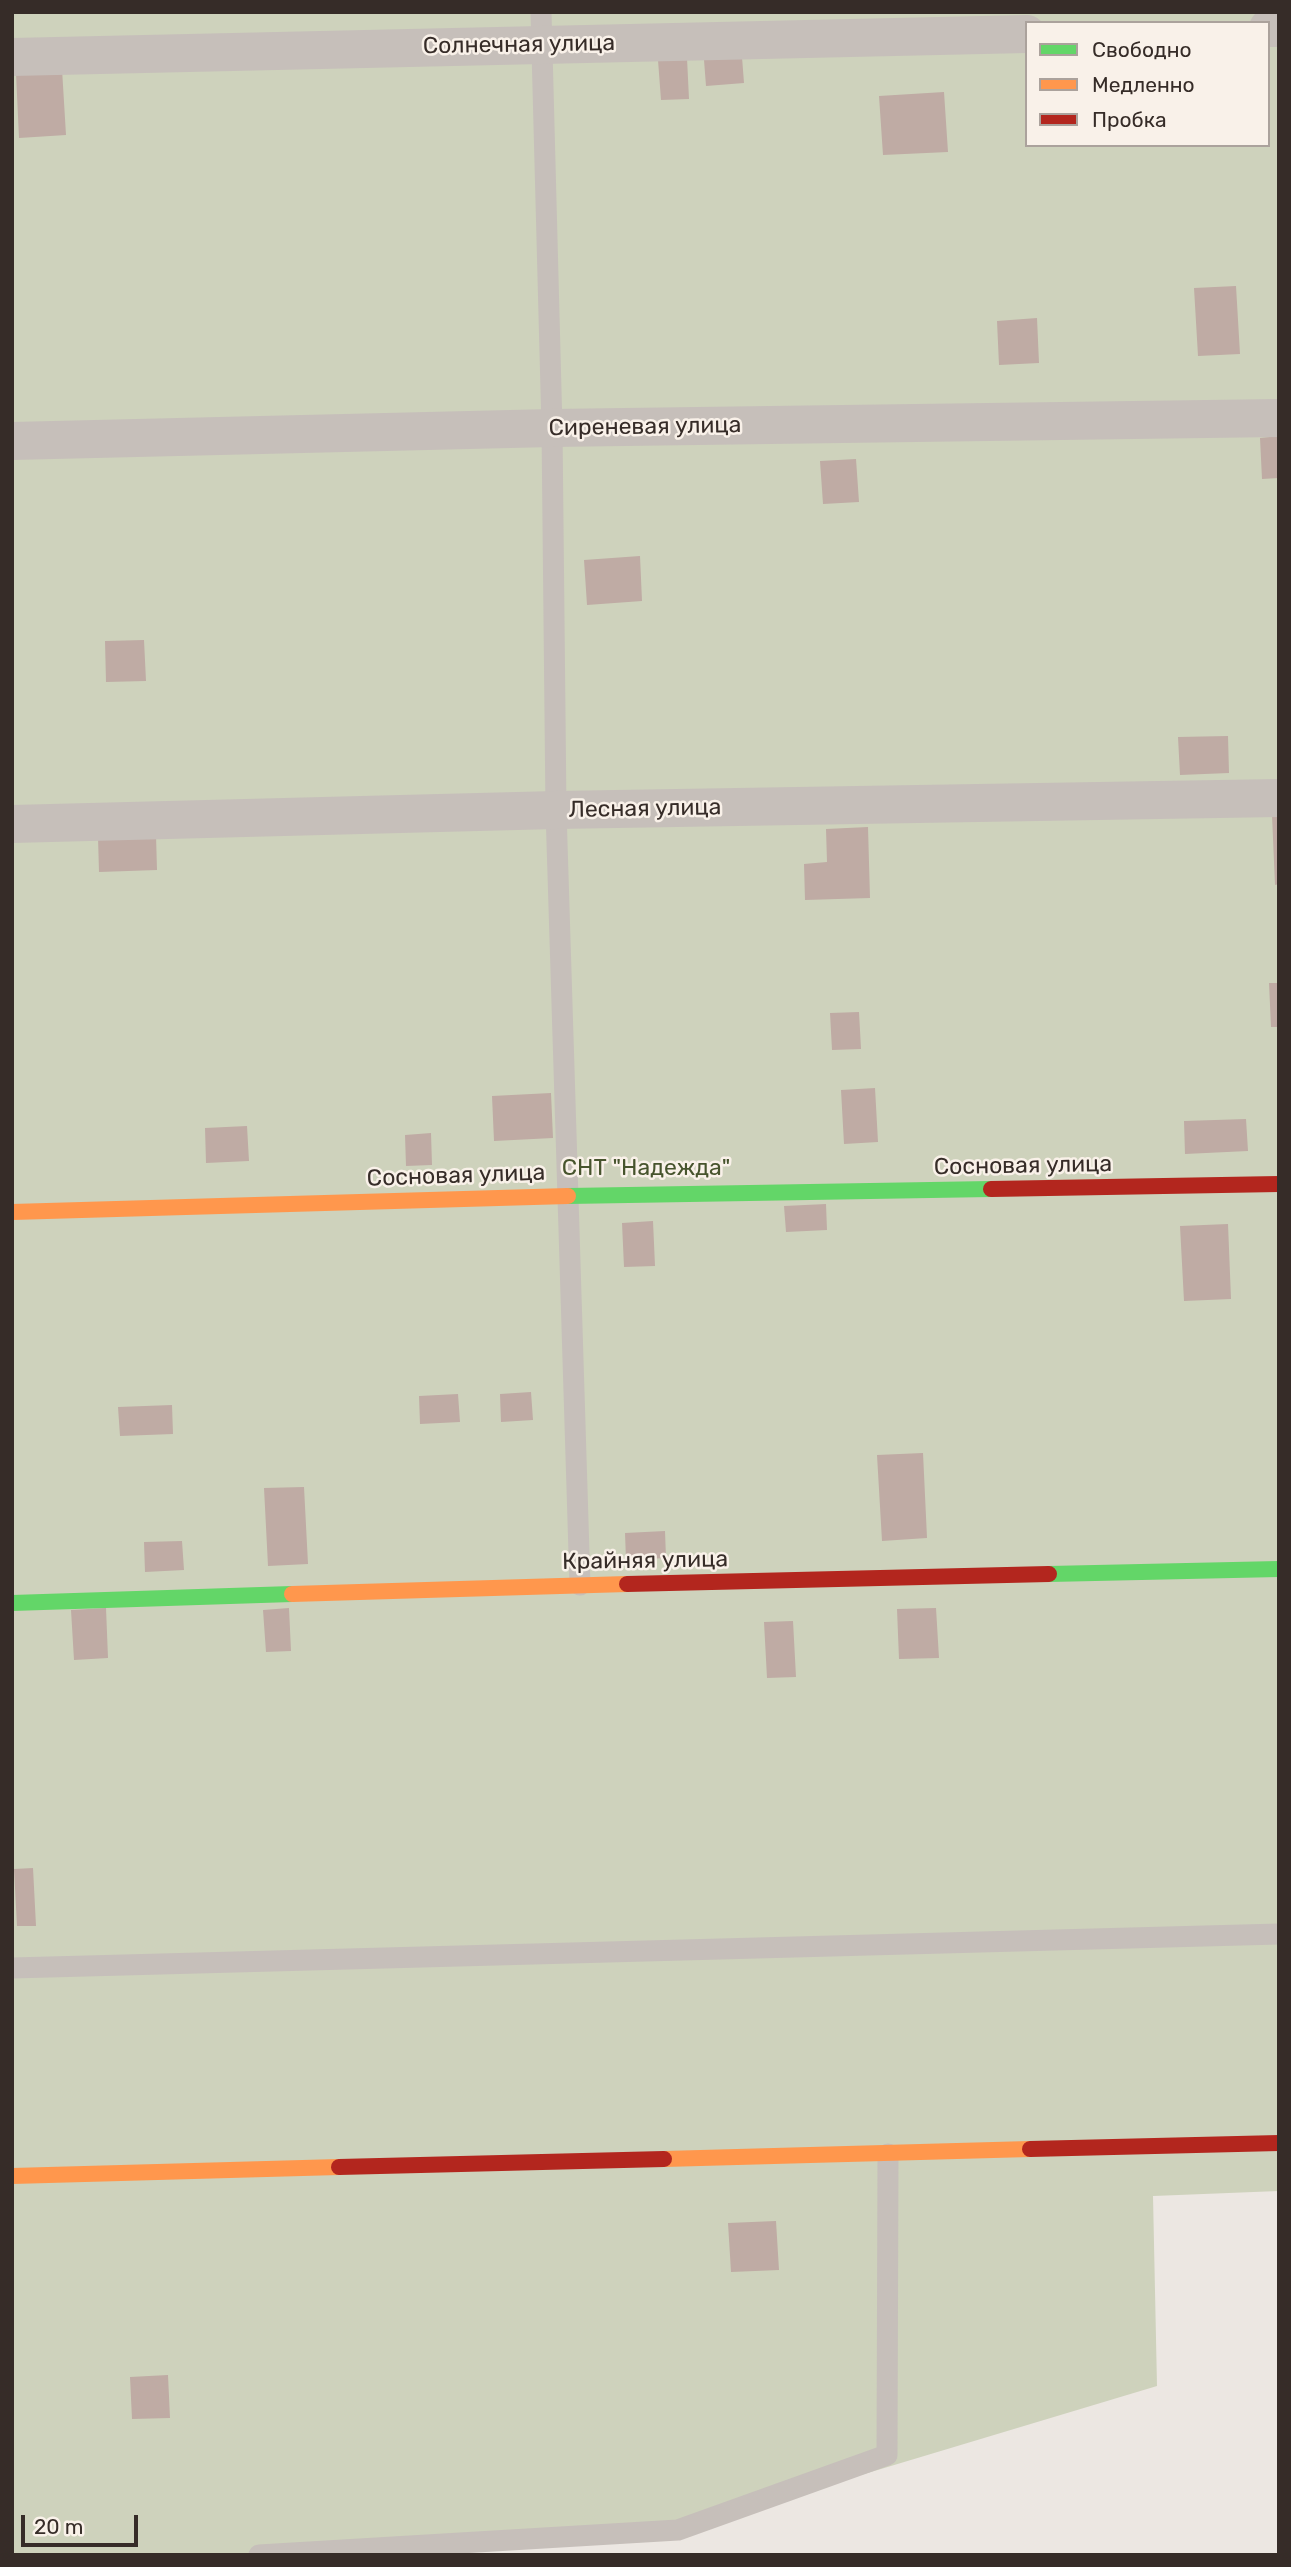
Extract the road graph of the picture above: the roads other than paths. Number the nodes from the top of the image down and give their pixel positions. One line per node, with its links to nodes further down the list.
1 (541, 29): 2 (street, Солнечная улица); 3 (street, Солнечная улица); 5 (lane)
2 (1025, 34)
3 (12, 57)
4 (1279, 418): 5 (street, Сиреневая улица)
5 (552, 428): 6 (street, Сиреневая улица); 8 (lane)
6 (12, 441)
7 (1279, 798): 8 (street, Лесная улица)
8 (556, 810): 9 (street, Лесная улица); 11 (lane)
9 (12, 824)
10 (1279, 1185): 11 (street, Сосновая улица)
11 (568, 1196): 12 (street, Сосновая улица); 14 (lane)
12 (12, 1212)
13 (1279, 1569): 14 (street, Крайняя улица)
14 (580, 1585): 15 (street, Крайняя улица)
15 (12, 1603)
16 (1279, 1934): 17 (lane)
17 (12, 1968)
18 (1279, 2143): 19 (street)
19 (888, 2154): 20 (street); 21 (lane)
20 (12, 2176)
21 (259, 2555)

